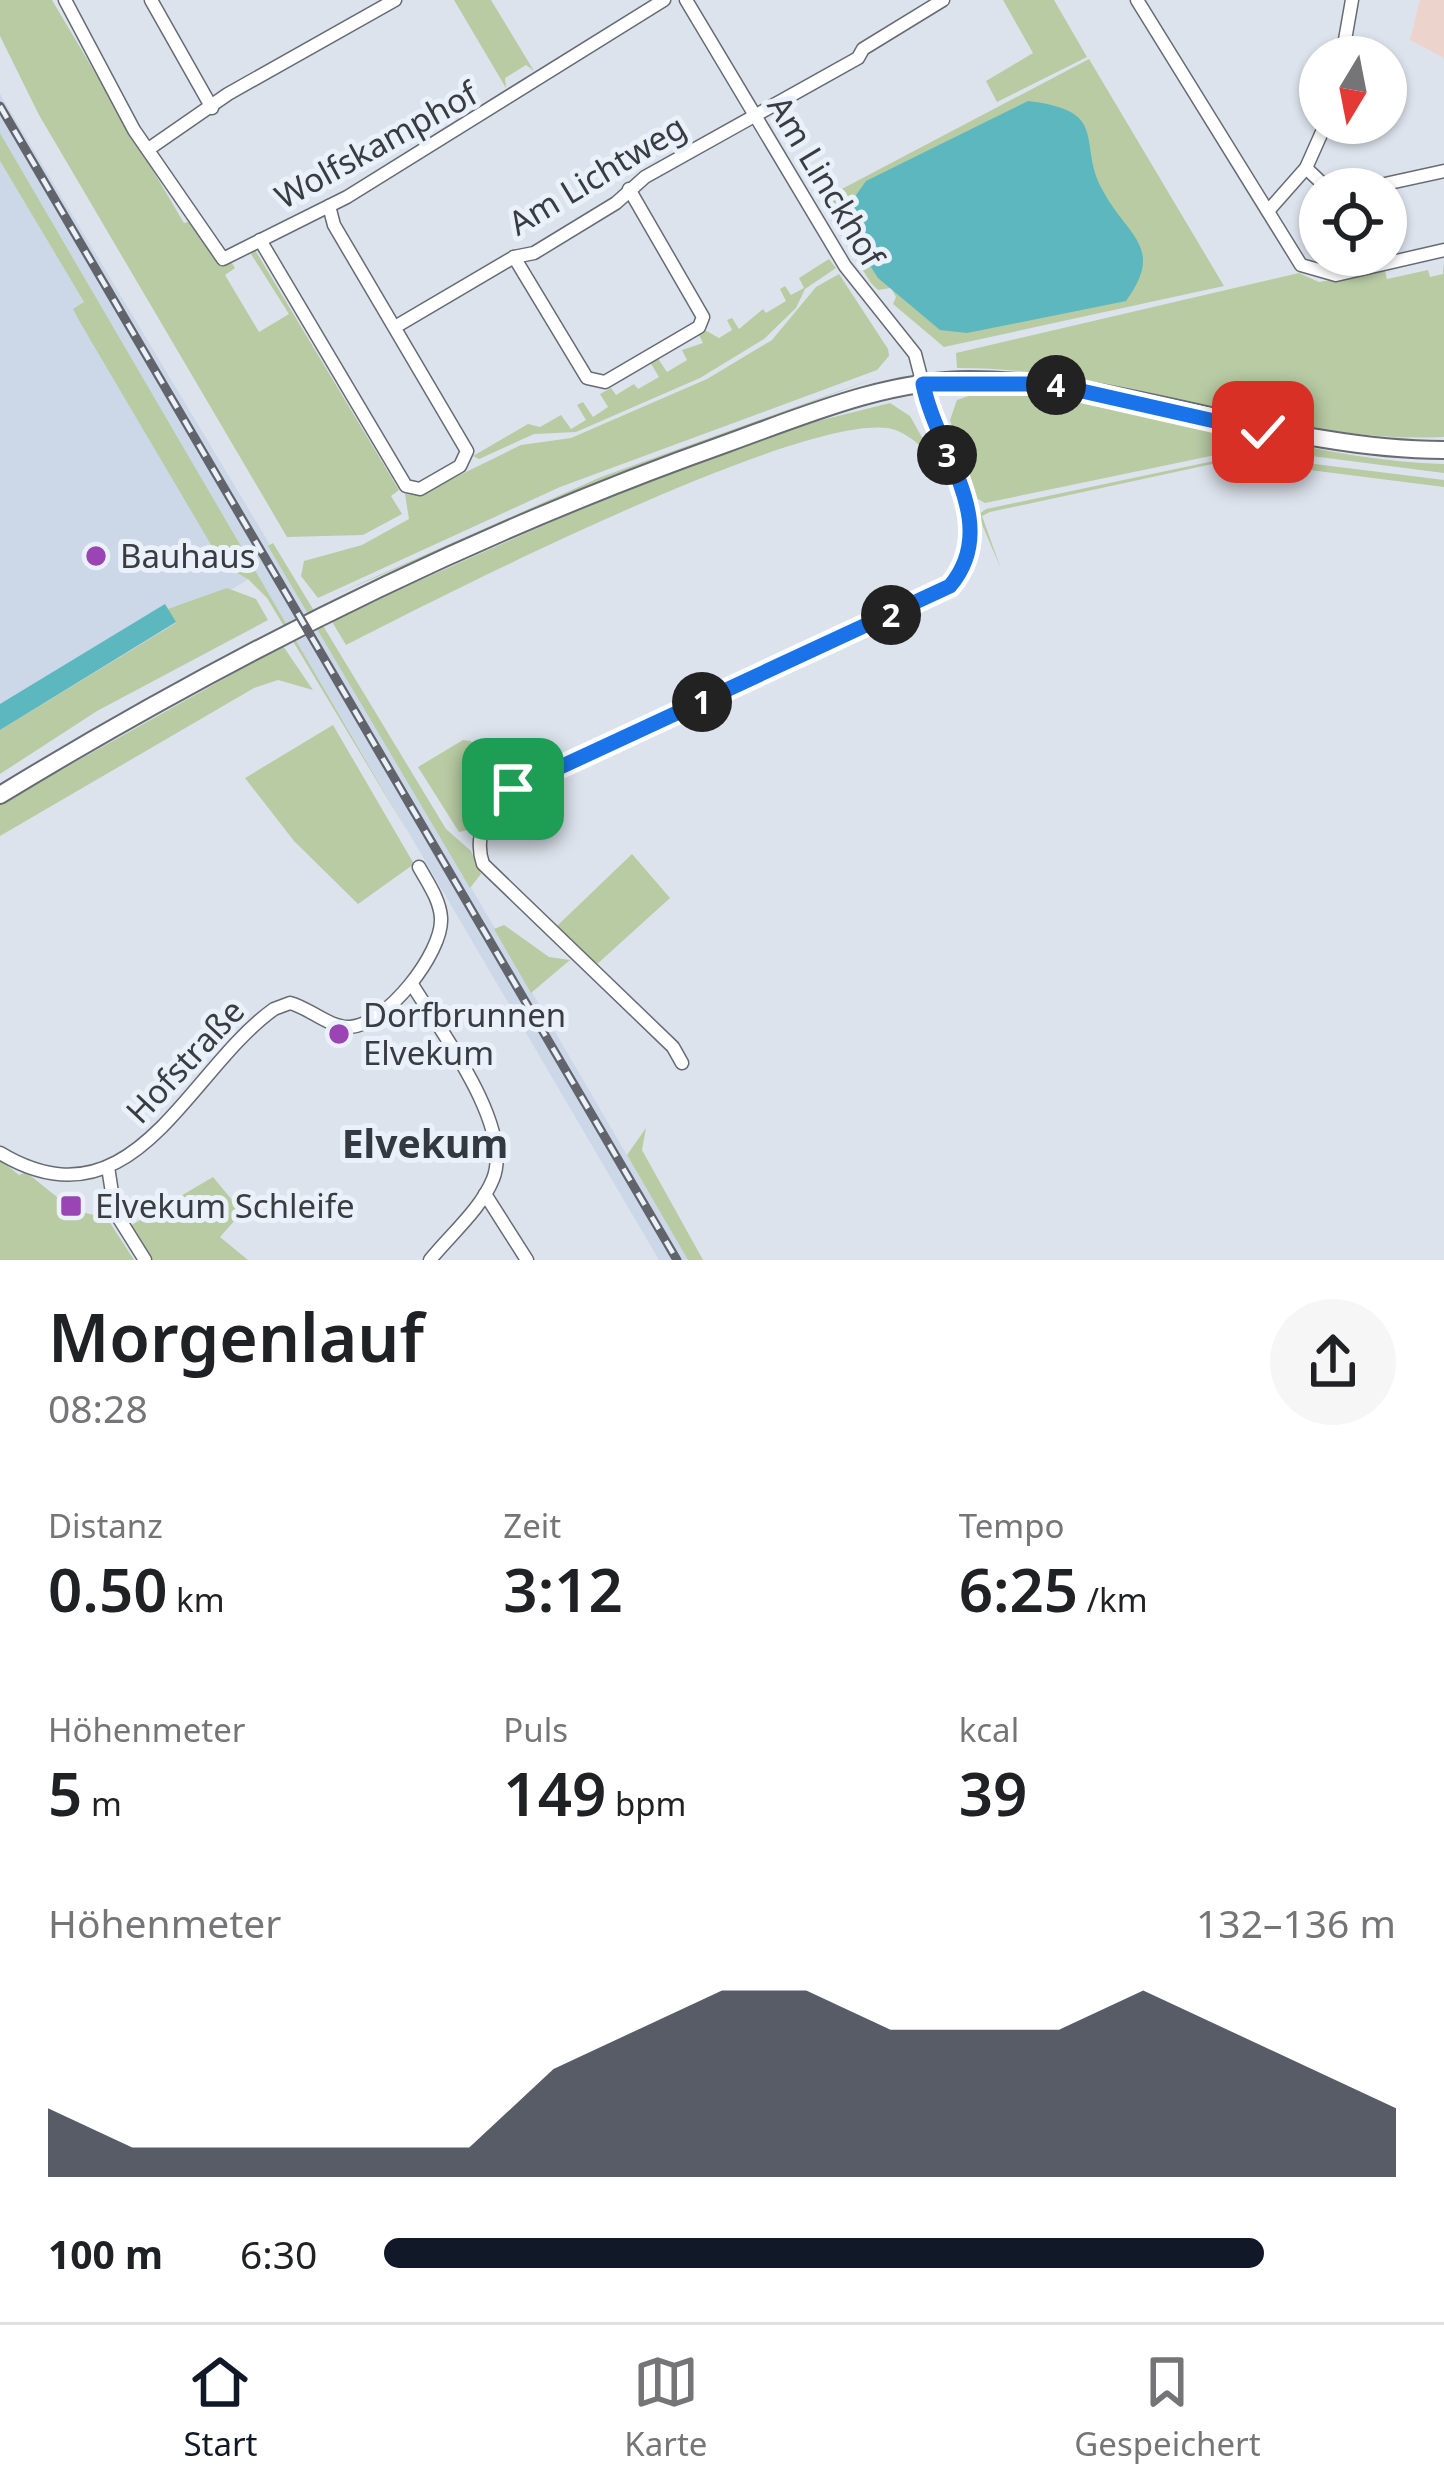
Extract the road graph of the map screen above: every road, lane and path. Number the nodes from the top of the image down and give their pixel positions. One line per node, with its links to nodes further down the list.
1 (65, 0): 13 (street)
2 (151, 0): 10 (street)
3 (395, 0): 10 (street)
4 (664, 0): 18 (street, Wolfskamphof)
5 (686, 0): 11 (street, Am Linckhof)
6 (943, 0): 11 (street, Am Lichtweg)
7 (1136, 0): 19 (street)
8 (1352, 0): 9 (street)
9 (1346, 36)
10 (212, 108): 13 (street)
11 (754, 117): 17 (street, Am Lichtweg); 24 (street, Am Linckhof)
12 (1316, 144): 14 (street)
13 (150, 148): 20 (street, Wolfskamphof)
14 (1306, 167): 19 (street)
15 (1444, 171): 16 (street)
16 (1407, 179)
17 (629, 189): 22 (street, Am Lichtweg); 22 (street)
18 (329, 206): 20 (street, Wolfskamphof); 23 (street)
19 (1268, 211): 21 (street)
20 (260, 240): 23 (street)
21 (1444, 250)
22 (514, 257): 23 (street, Am Lichtweg)
23 (395, 327)
24 (923, 384): 25 (main road); 26 (main road); 29 (street, Am Linckhof)
25 (1444, 450)
26 (0, 795)
27 (419, 867): 28 (street)
28 (413, 986): 31 (street, Hofstraße); 32 (street)
29 (682, 1064)
30 (0, 1153): 31 (street)
31 (108, 1167): 33 (street)
32 (485, 1194): 34 (street); 35 (street)
33 (145, 1260)
34 (430, 1260)
35 (527, 1260)

